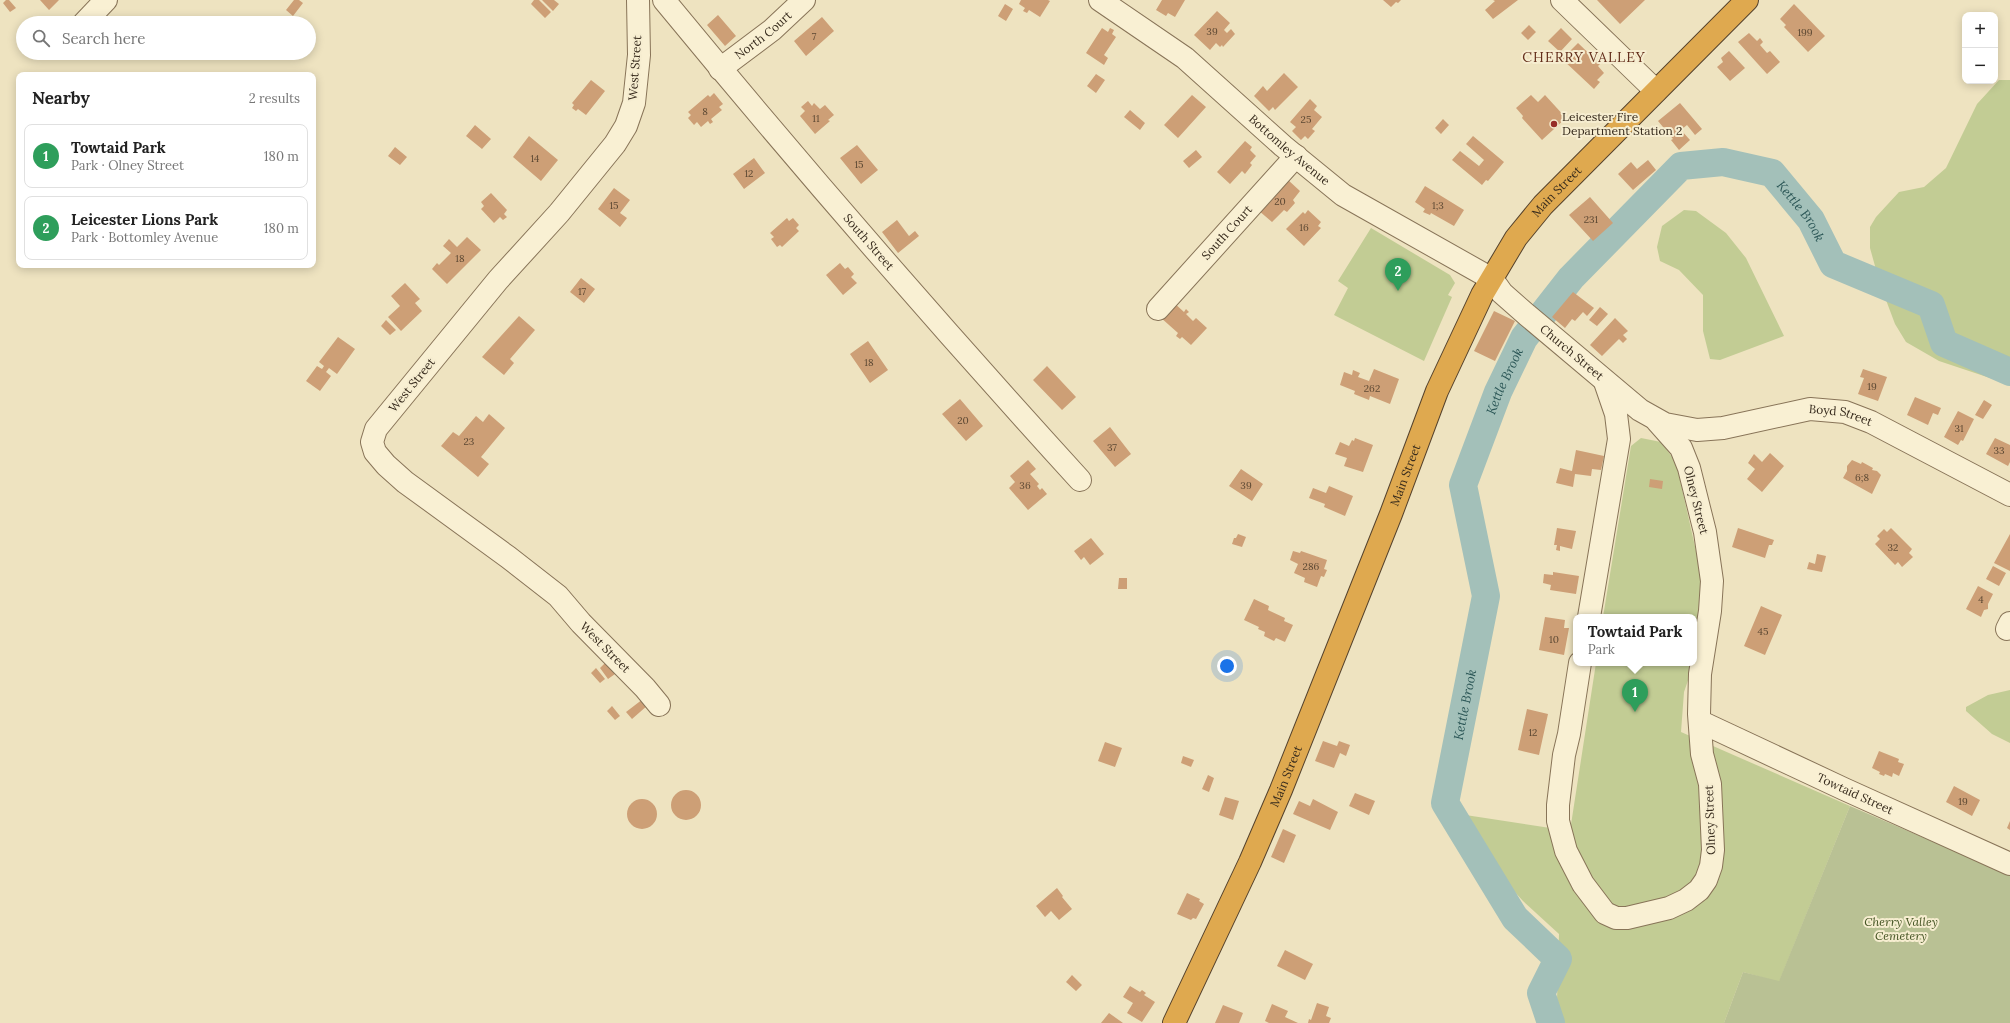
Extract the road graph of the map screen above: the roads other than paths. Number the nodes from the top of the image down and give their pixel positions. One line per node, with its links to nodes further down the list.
1 (106, 0): 8 (street)
2 (638, 0): 20 (street, West Street)
3 (664, 0): 9 (street, South Street)
4 (804, 0): 9 (street, North Court)
5 (1100, 0): 11 (street, Bottomley Avenue)
6 (1562, 0): 10 (street)
7 (1747, 0): 10 (highway, Main Street)
8 (91, 16)
9 (720, 69): 16 (street, South Street)
10 (1656, 91): 12 (highway, Main Street)
11 (1296, 156): 12 (street, Bottomley Avenue); 13 (street, South Court)
12 (1492, 279): 14 (street, Church Street); 23 (highway, Main Street)
13 (1158, 309)
14 (1604, 381): 15 (street, Church Street); 18 (street)
15 (1656, 420): 17 (street, Boyd Street); 21 (street, Olney Street)
16 (1080, 480)
17 (2010, 495)
18 (1590, 614)
19 (1579, 666): 21 (street, Olney Street)
20 (660, 705)
21 (1701, 722): 22 (street, Towtaid Street)
22 (2010, 864)
23 (1174, 1023)

